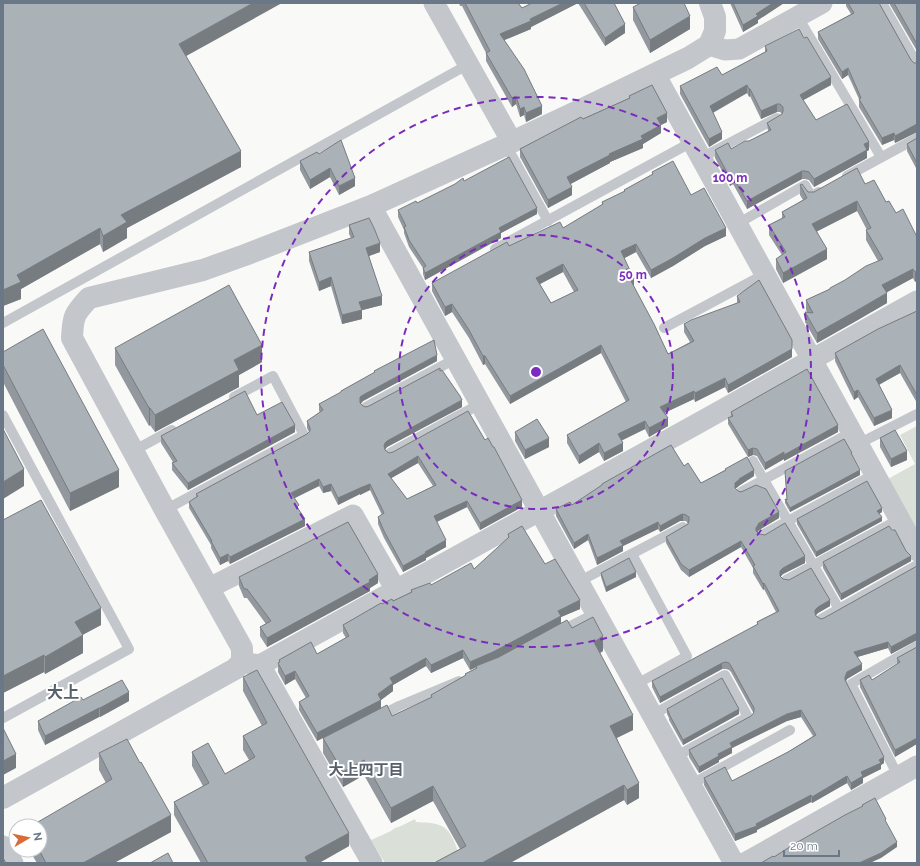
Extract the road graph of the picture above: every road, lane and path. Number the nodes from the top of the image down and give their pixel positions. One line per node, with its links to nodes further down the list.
1 (434, 3): 7 (street)
2 (710, 3): 6 (street)
3 (822, 3): 5 (street)
4 (882, 3): 8 (lane)
5 (798, 17): 6 (street); 14 (lane)
6 (709, 45): 9 (street)
7 (469, 64): 12 (street); 23 (lane)
8 (917, 64)
9 (655, 74): 12 (street); 13 (street)
10 (777, 118): 13 (lane)
11 (917, 138): 14 (lane)
12 (509, 144): 17 (street); 18 (lane)
13 (696, 150): 18 (lane); 19 (street)
14 (881, 157): 15 (lane)
15 (839, 180)
16 (825, 188): 19 (lane)
17 (371, 206): 25 (street); 34 (street)
18 (548, 221): 20 (lane)
19 (737, 224): 21 (street)
20 (486, 254)
21 (765, 274): 24 (lane); 26 (street)
22 (917, 301): 26 (street)
23 (3, 323)
24 (664, 328)
25 (455, 359): 28 (street); 29 (lane)
26 (812, 360): 33 (street); 41 (street)
27 (226, 401): 40 (lane)
28 (480, 404): 35 (lane); 41 (street)
29 (366, 407)
30 (3, 414): 63 (lane)
31 (917, 414): 33 (lane)
32 (179, 426): 34 (lane)
33 (855, 438): 37 (street); 38 (lane)
34 (133, 451): 40 (street)
35 (390, 453)
36 (753, 461): 38 (lane)
37 (875, 474): 42 (street); 43 (lane)
38 (764, 480): 39 (lane); 43 (lane)
39 (741, 492)
40 (165, 510): 52 (street)
41 (539, 511): 51 (street); 53 (street)
42 (900, 519): 46 (street); 48 (lane)
43 (788, 521): 45 (lane); 48 (lane)
44 (683, 528): 47 (lane)
45 (762, 535)
46 (917, 550)
47 (632, 554): 51 (lane); 61 (lane)
48 (813, 565): 50 (lane); 54 (lane)
49 (917, 565): 54 (lane)
50 (786, 580)
51 (578, 582): 55 (street)
52 (209, 588): 53 (street); 59 (street)
53 (396, 590): 59 (street)
54 (839, 609): 56 (lane)
55 (596, 613): 57 (lane); 61 (street)
56 (821, 619)
57 (550, 637)
58 (917, 646): 68 (lane)
59 (251, 664): 70 (street); 73 (street)
60 (468, 677): 64 (lane)
61 (635, 685): 62 (street)
62 (652, 715): 66 (street); 66 (lane)
63 (3, 718)
64 (372, 720)
65 (790, 730): 69 (lane)
66 (675, 757): 69 (street)
67 (917, 766): 68 (street)
68 (898, 776): 75 (street)
69 (690, 785): 74 (street)
70 (3, 798)
71 (3, 846): 72 (street)
72 (13, 863)
73 (372, 863)
74 (734, 863)
75 (745, 863)

